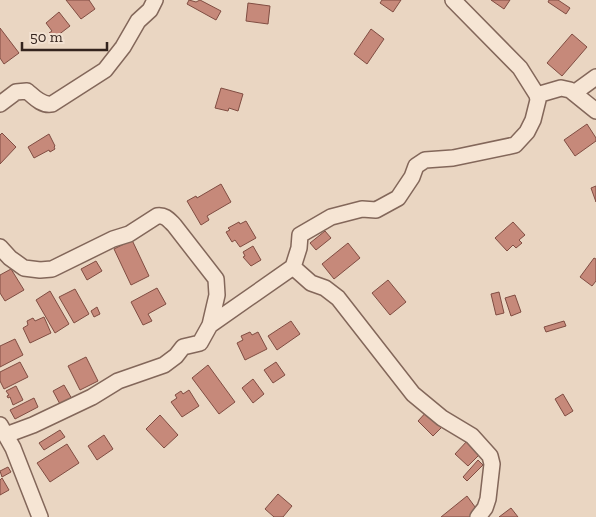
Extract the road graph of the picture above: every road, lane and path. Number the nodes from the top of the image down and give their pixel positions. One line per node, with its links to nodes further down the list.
1 (155, 0): 6 (street)
2 (453, 0): 5 (street)
3 (596, 77): 4 (street)
4 (574, 93): 5 (street); 7 (street)
5 (537, 95): 9 (street)
6 (0, 104)
7 (596, 111)
8 (0, 246): 10 (street)
9 (293, 267): 10 (street); 13 (street)
10 (210, 325): 11 (street)
11 (3, 430): 12 (street)
12 (40, 517)
13 (478, 517)

